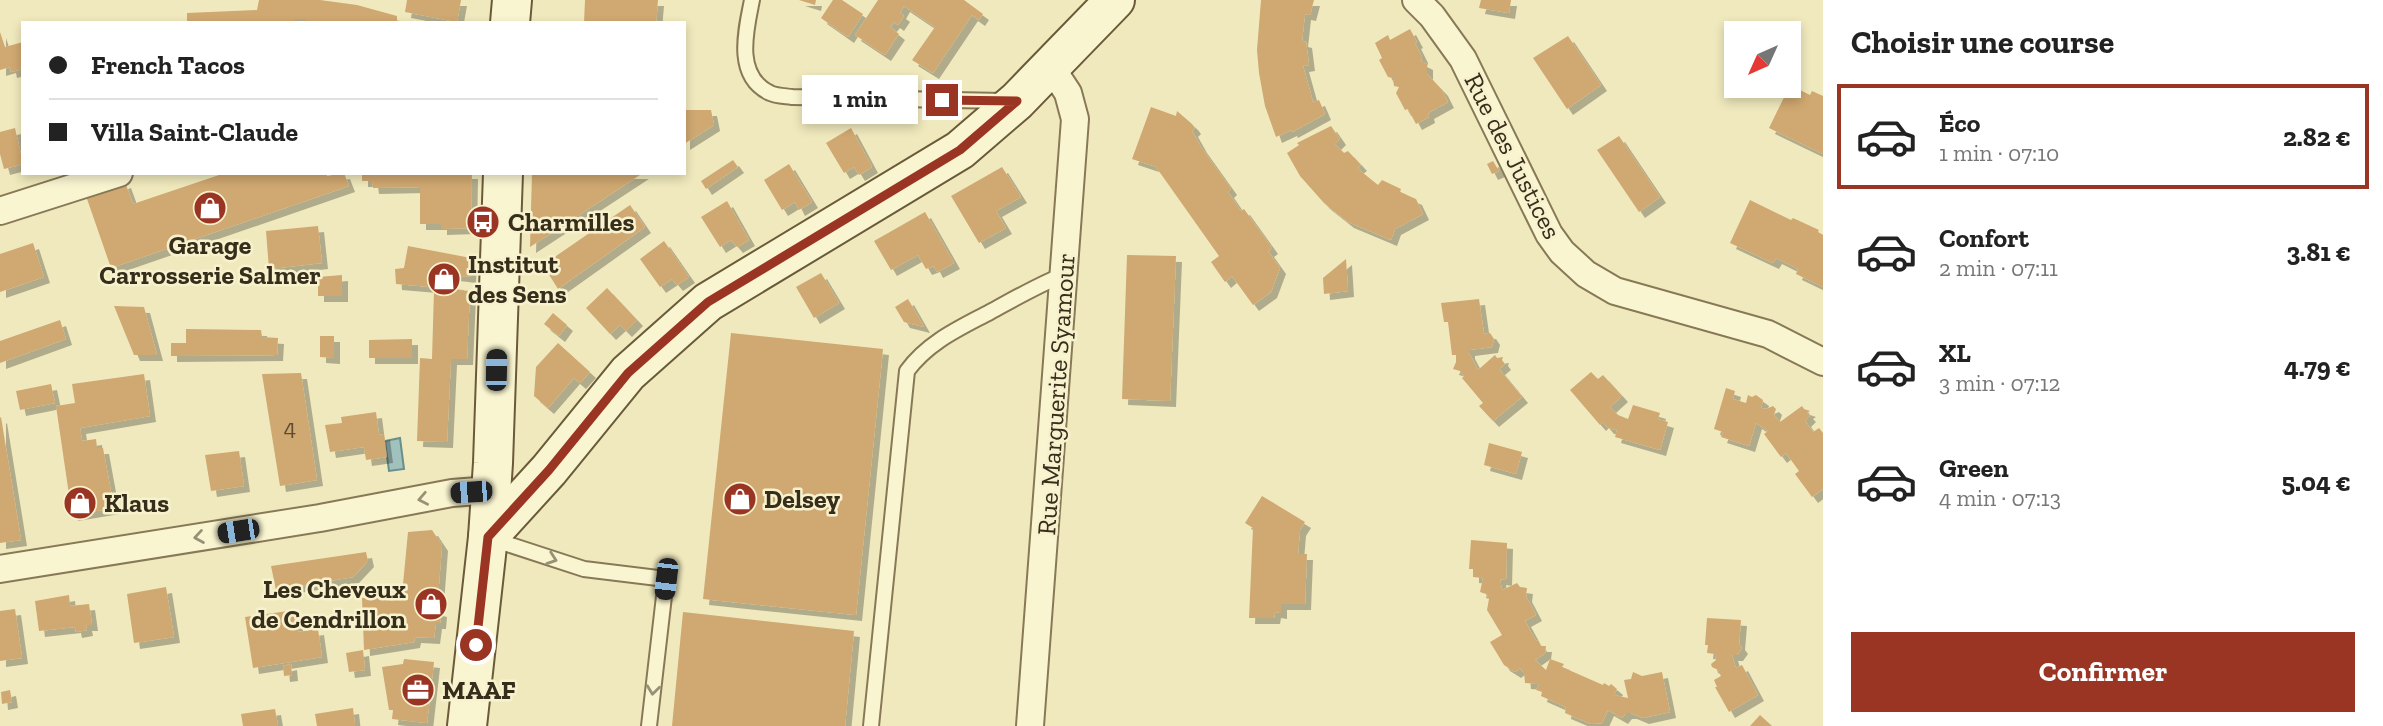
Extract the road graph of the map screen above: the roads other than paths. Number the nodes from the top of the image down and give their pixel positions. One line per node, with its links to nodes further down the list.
1 (512, 0): 5 (street)
2 (751, 0): 7 (lane)
3 (1115, 0): 6 (street)
4 (1416, 0): 12 (street, Rue des Justices)
5 (510, 21)
6 (1051, 68): 7 (street); 11 (street, Rue Marguerite Syamour)
7 (1017, 101): 13 (street)
8 (113, 175): 10 (street)
9 (503, 175): 13 (street)
10 (0, 211)
11 (1063, 275): 18 (lane); 19 (street, Rue Marguerite Syamour)
12 (1823, 362)
13 (508, 492): 14 (street); 15 (street, one-way to 15)
14 (488, 537): 16 (street); 17 (lane, one-way to 17)
15 (0, 569)
16 (467, 726)
17 (649, 726)
18 (871, 726)
19 (1030, 726)

